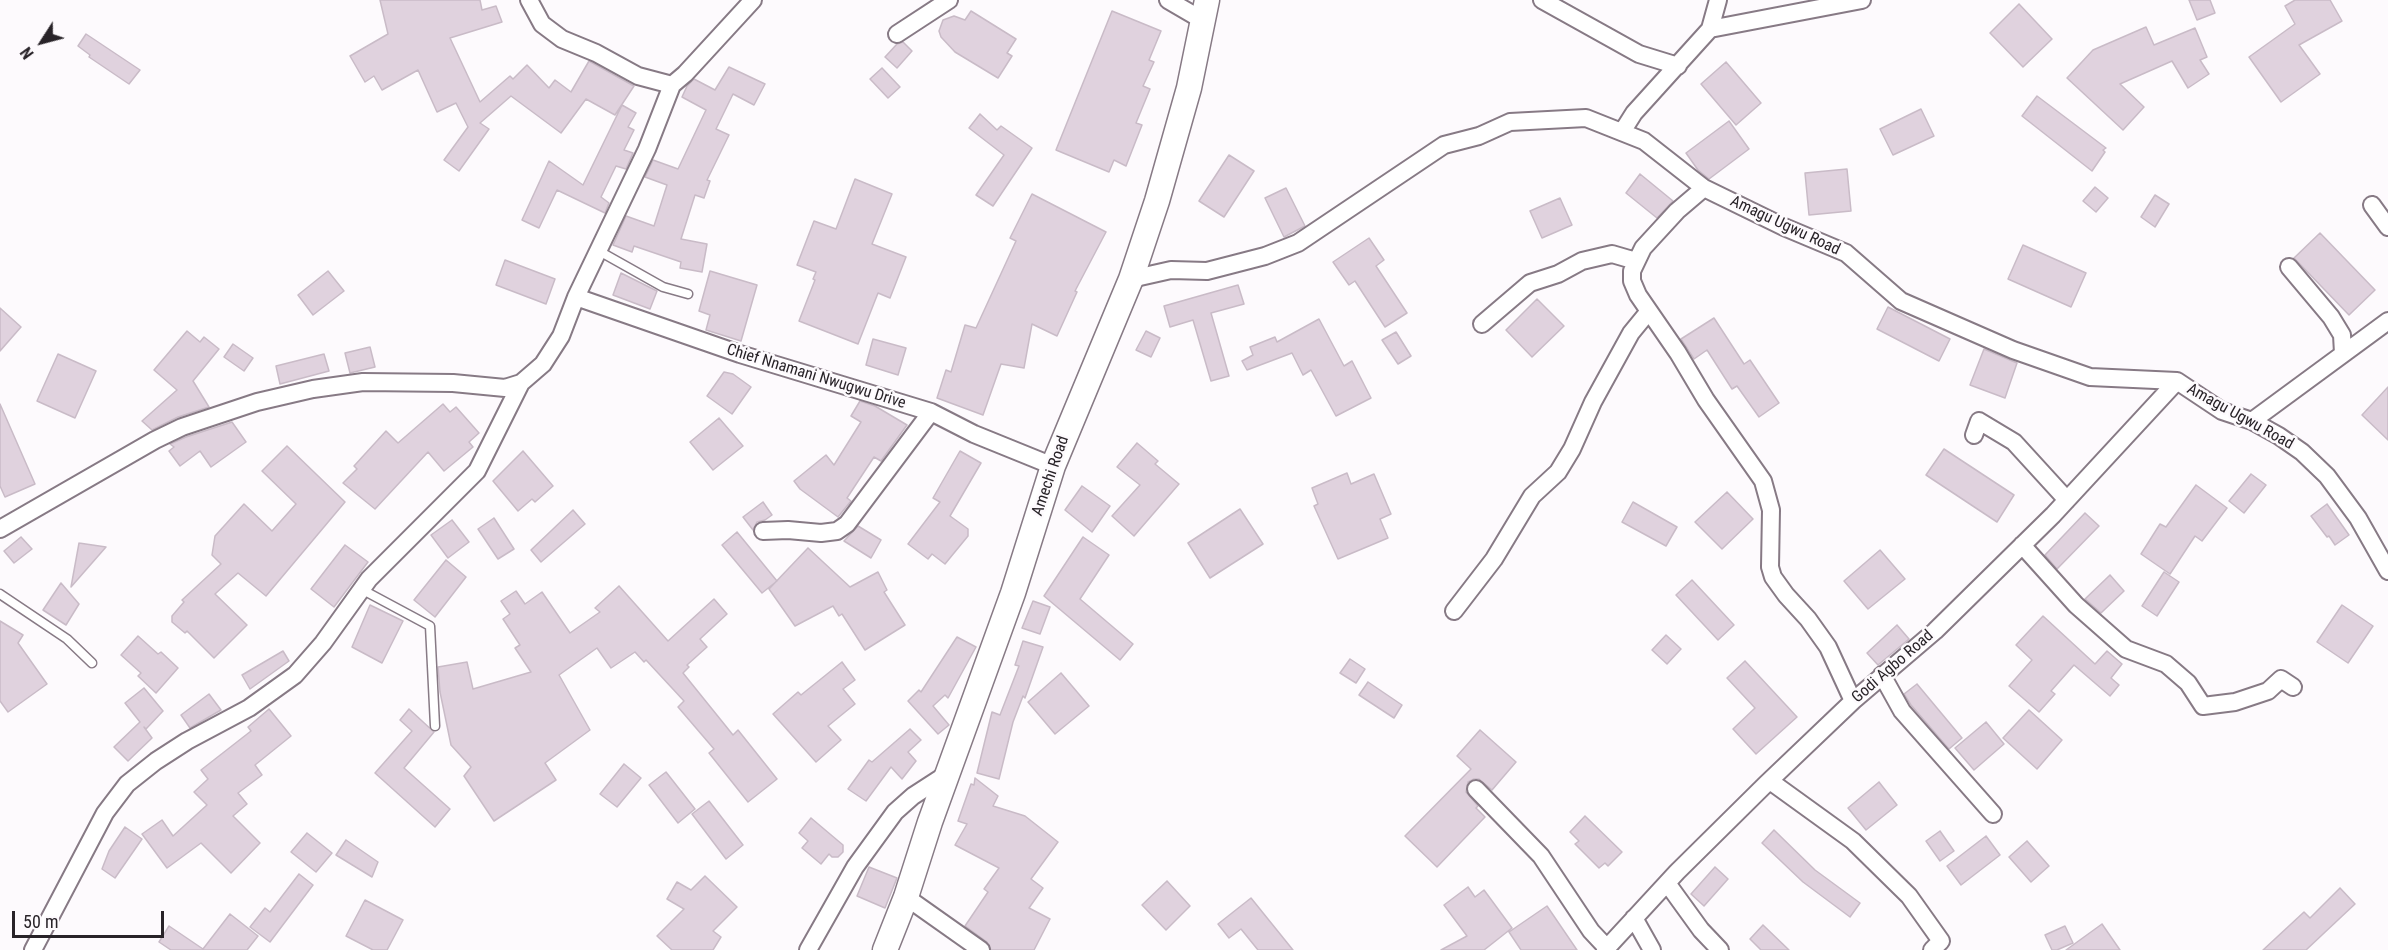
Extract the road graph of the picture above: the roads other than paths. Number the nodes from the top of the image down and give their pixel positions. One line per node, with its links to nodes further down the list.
1 (530, 0): 12 (street)
2 (753, 0): 12 (street)
3 (949, 0): 10 (street)
4 (1168, 0): 8 (street)
5 (1542, 0): 11 (street)
6 (1718, 0): 9 (street)
7 (1862, 0): 9 (street)
8 (1205, 10): 20 (main road, Amechi Road)
9 (1710, 29): 11 (street)
10 (897, 34)
11 (1678, 66): 13 (street)
12 (672, 84): 17 (street)
13 (1622, 132): 14 (street, Amagu Ugwu Road); 20 (street, Amagu Ugwu Road)
14 (1704, 188): 18 (street); 27 (street, Amagu Ugwu Road)
15 (2372, 205): 16 (street)
16 (2388, 227)
17 (598, 251): 21 (lane); 22 (street)
18 (1636, 261): 23 (street); 25 (street)
19 (2289, 267): 26 (street)
20 (1131, 279): 32 (main road, Amechi Road)
21 (688, 294)
22 (576, 297): 28 (street); 29 (street, Chief Nnamani Nwugwu Drive)
23 (1649, 310): 40 (street); 44 (street)
24 (2388, 321): 26 (street)
25 (1482, 324)
26 (2343, 353): 30 (street)
27 (2177, 381): 30 (street, Amagu Ugwu Road); 33 (street, Godi Agbo Road)
28 (521, 383): 34 (street); 38 (street)
29 (931, 412): 32 (street, Chief Nnamani Nwugwu Drive); 35 (street)
30 (2252, 421): 37 (street, Amagu Ugwu Road)
31 (1974, 435): 33 (street)
32 (1053, 466): 46 (main road, Amechi Road)
33 (2067, 500): 36 (street, Godi Agbo Road)
34 (0, 530)
35 (763, 531)
36 (2022, 545): 42 (street, Godi Agbo Road); 43 (street)
37 (2388, 571)
38 (361, 589): 45 (lane); 54 (street)
39 (0, 594): 41 (lane)
40 (1454, 611)
41 (92, 663)
42 (1882, 675): 44 (street, Godi Agbo Road); 49 (street)
43 (2293, 687)
44 (1853, 701): 47 (street, Godi Agbo Road)
45 (435, 726)
46 (947, 774): 51 (main road, Amechi Road); 55 (street)
47 (1770, 781): 50 (street, Godi Agbo Road); 60 (street)
48 (1476, 789): 53 (street)
49 (1993, 814)
50 (1667, 883): 52 (street, Godi Agbo Road); 59 (street)
51 (906, 897): 56 (main road, Amechi Road); 57 (street)
52 (1634, 918): 53 (street, Godi Agbo Road); 58 (street)
53 (1606, 949)
54 (33, 950)
55 (808, 950)
56 (885, 950)
57 (981, 950)
58 (1652, 950)
59 (1720, 950)
60 (1932, 950)

